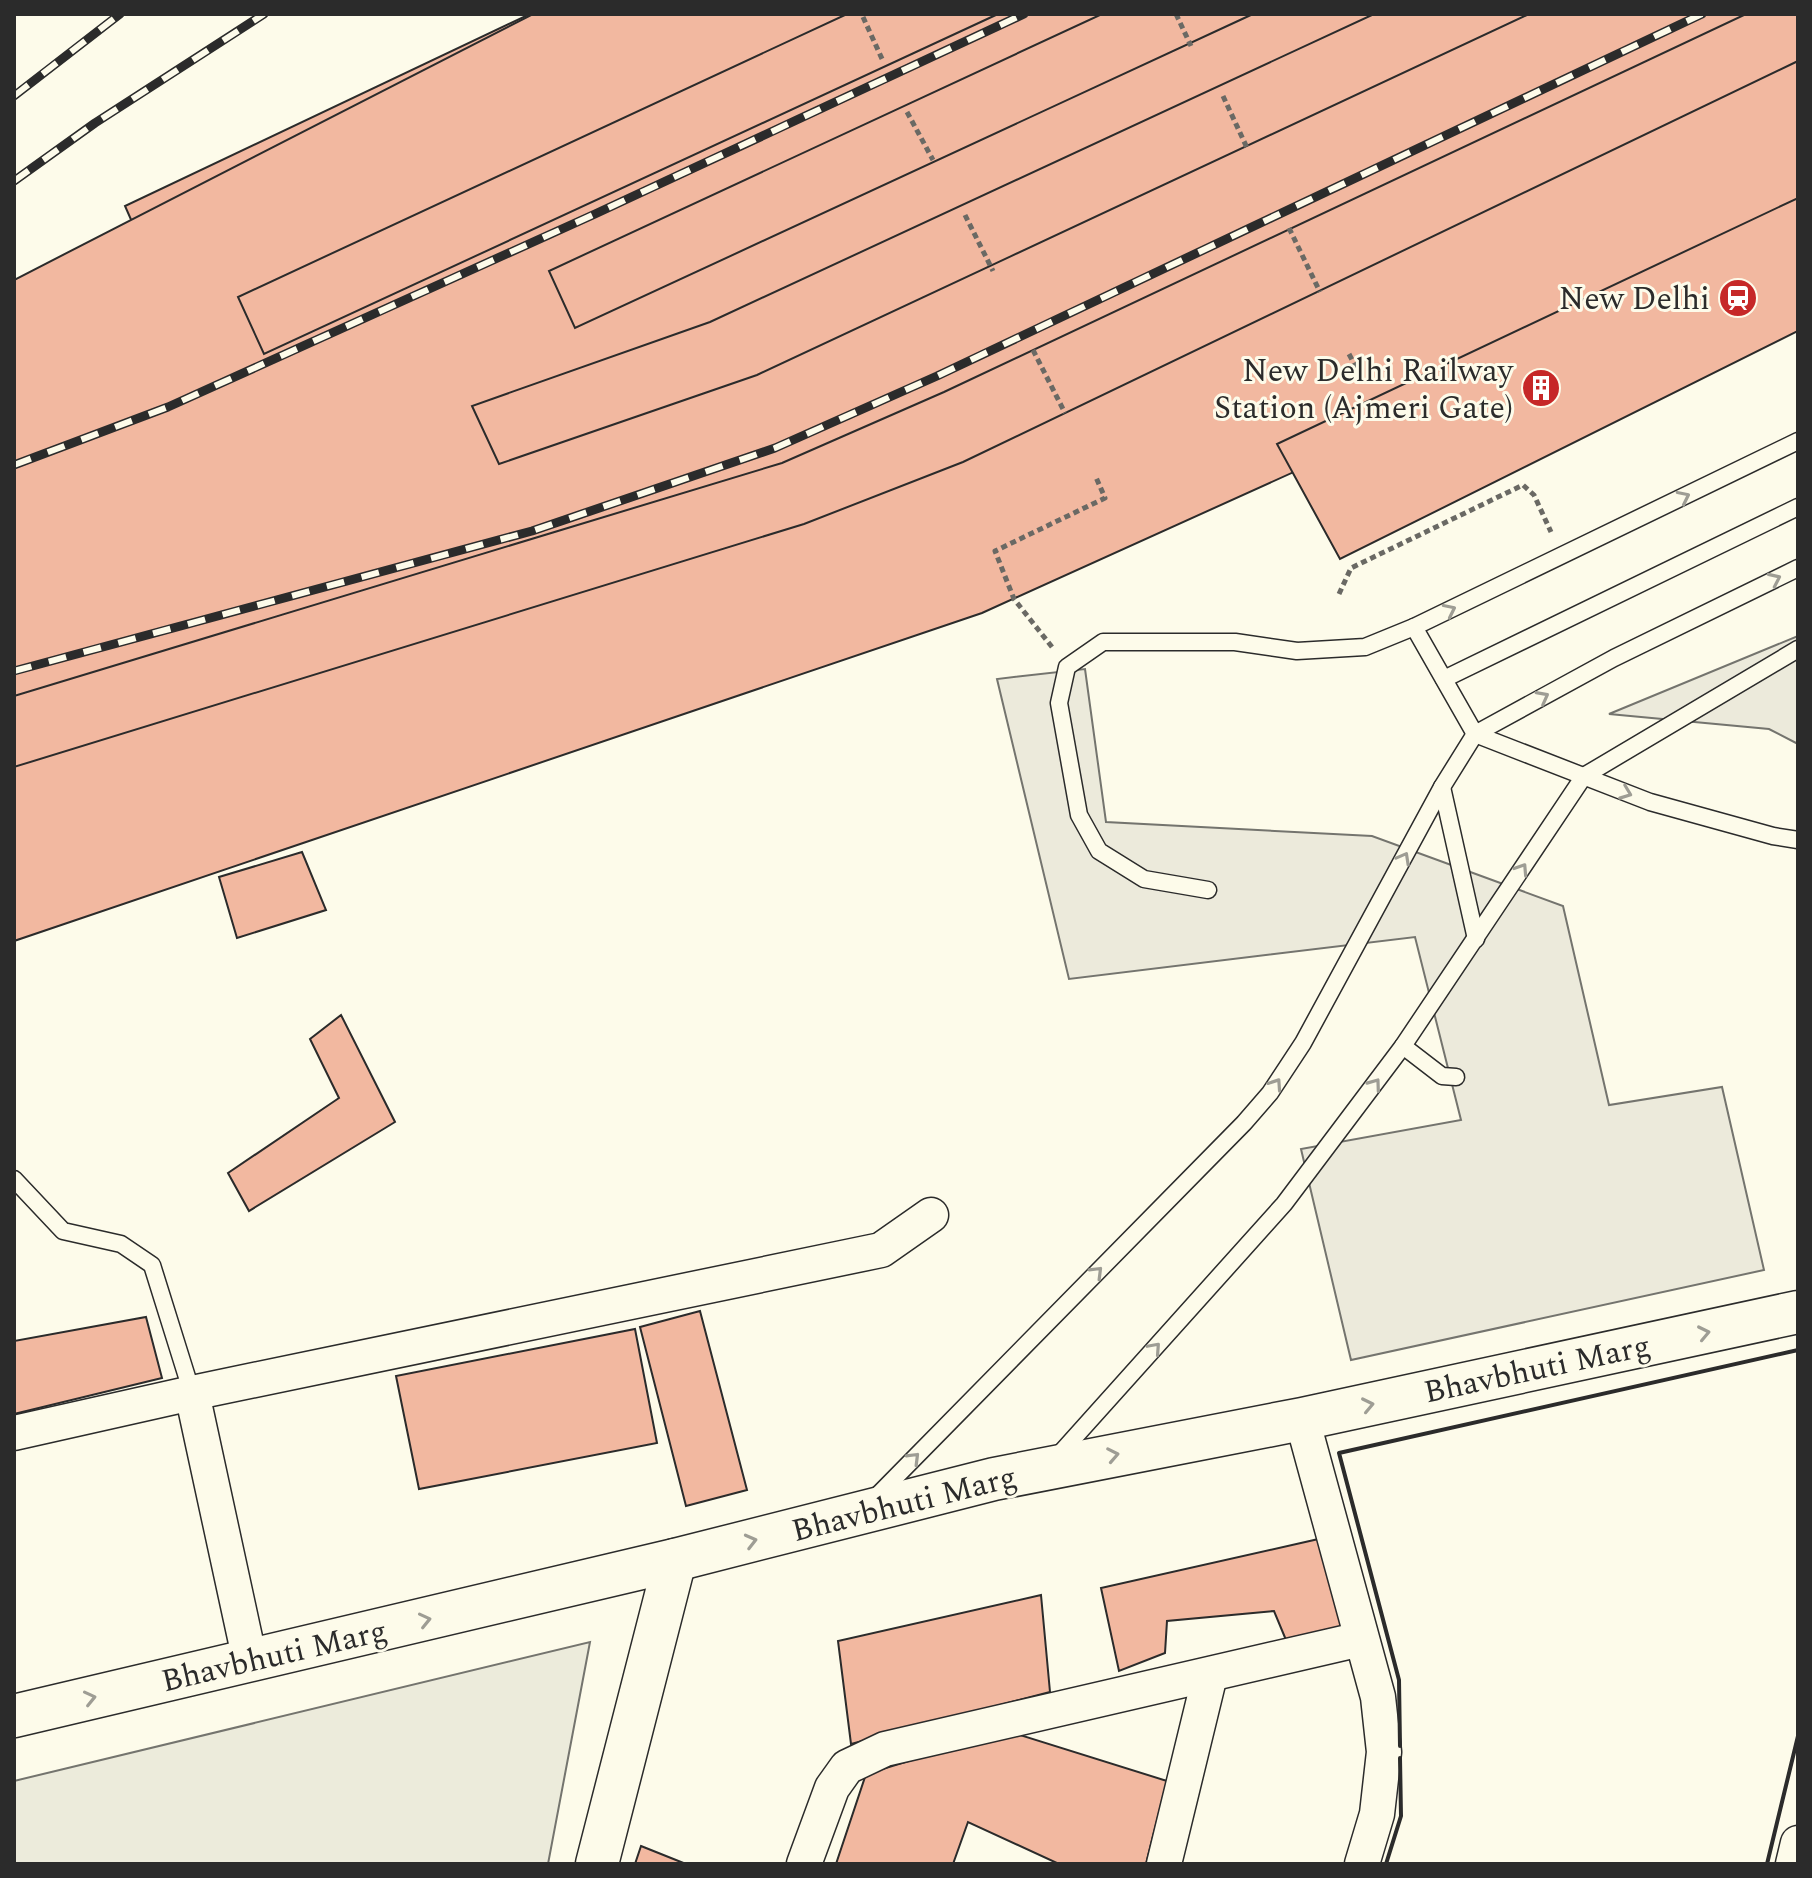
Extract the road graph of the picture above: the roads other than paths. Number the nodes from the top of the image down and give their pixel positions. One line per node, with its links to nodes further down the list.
1 (1798, 441): 4 (lane, one-way to 1)
2 (1798, 507): 6 (lane)
3 (1798, 568): 7 (lane, one-way to 3)
4 (1414, 627): 6 (lane); 11 (lane)
5 (1798, 649): 8 (lane)
6 (1444, 679): 7 (lane)
7 (1475, 734): 8 (lane); 9 (lane)
8 (1584, 776): 10 (lane, one-way to 10); 12 (lane, one-way to 8)
9 (1442, 787): 12 (lane); 22 (lane, one-way to 9)
10 (1798, 840)
11 (1208, 890)
12 (1476, 939): 13 (lane)
13 (1403, 1046): 14 (lane); 21 (lane, one-way to 13)
14 (1456, 1077)
15 (14, 1179): 18 (lane)
16 (931, 1215): 18 (street)
17 (1798, 1312): 19 (street, Bhavbhuti Marg, one-way to 17)
18 (192, 1393): 20 (street); 25 (street)
19 (1302, 1419): 21 (street, Bhavbhuti Marg, one-way to 19); 24 (street)
20 (14, 1433)
21 (1047, 1468): 22 (street, Bhavbhuti Marg)
22 (860, 1513): 23 (street, Bhavbhuti Marg, one-way to 22)
23 (675, 1560): 25 (street, Bhavbhuti Marg, one-way to 23); 29 (street)
24 (1361, 1639): 26 (street); 32 (street)
25 (250, 1661): 27 (street, Bhavbhuti Marg, one-way to 25)
26 (1210, 1675): 30 (street); 31 (street)
27 (14, 1716)
28 (1798, 1843): 33 (street)
29 (597, 1864)
30 (804, 1864)
31 (1164, 1864)
32 (1362, 1864)
33 (1793, 1864)

